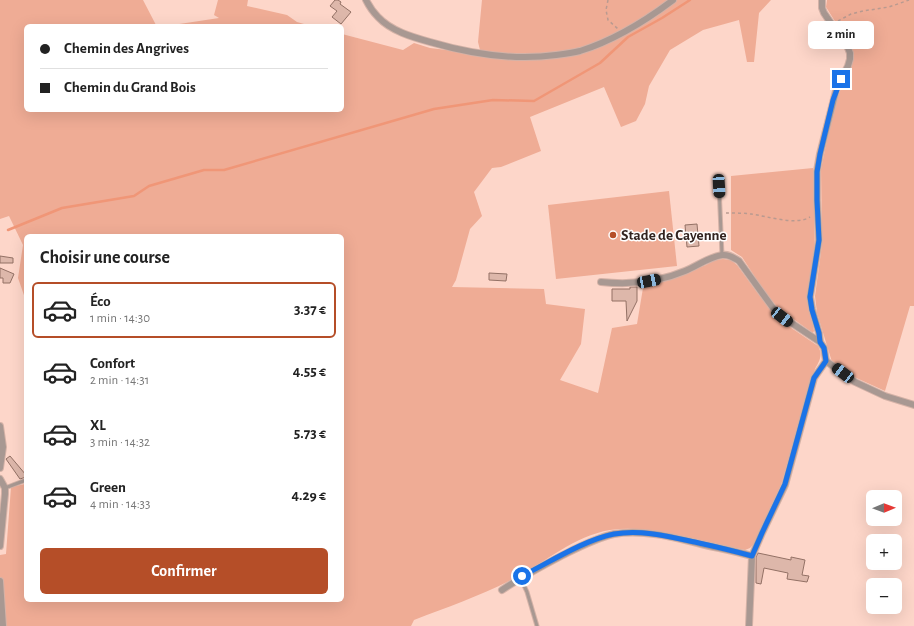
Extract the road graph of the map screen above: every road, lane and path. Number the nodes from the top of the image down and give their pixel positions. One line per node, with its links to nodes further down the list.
1 (366, 0): 7 (street)
2 (608, 0): 7 (path)
3 (673, 0): 7 (street)
4 (822, 0): 6 (street)
5 (909, 0): 6 (path)
6 (829, 22): 9 (street)
7 (620, 35)
8 (719, 186): 10 (lane)
9 (817, 210): 10 (path); 13 (street)
10 (720, 212): 11 (lane)
11 (722, 255): 12 (street); 13 (street)
12 (601, 282)
13 (820, 342): 14 (street)
14 (826, 361): 15 (street); 22 (street)
15 (914, 405)
16 (0, 426): 17 (street)
17 (0, 468)
18 (0, 479): 20 (street)
19 (24, 481): 20 (lane)
20 (5, 488): 21 (street)
21 (0, 546)
22 (752, 556): 23 (street); 28 (street)
23 (520, 578): 25 (street); 27 (lane)
24 (0, 581): 26 (street)
25 (502, 590)
26 (3, 626)
27 (537, 626)
28 (749, 626)

